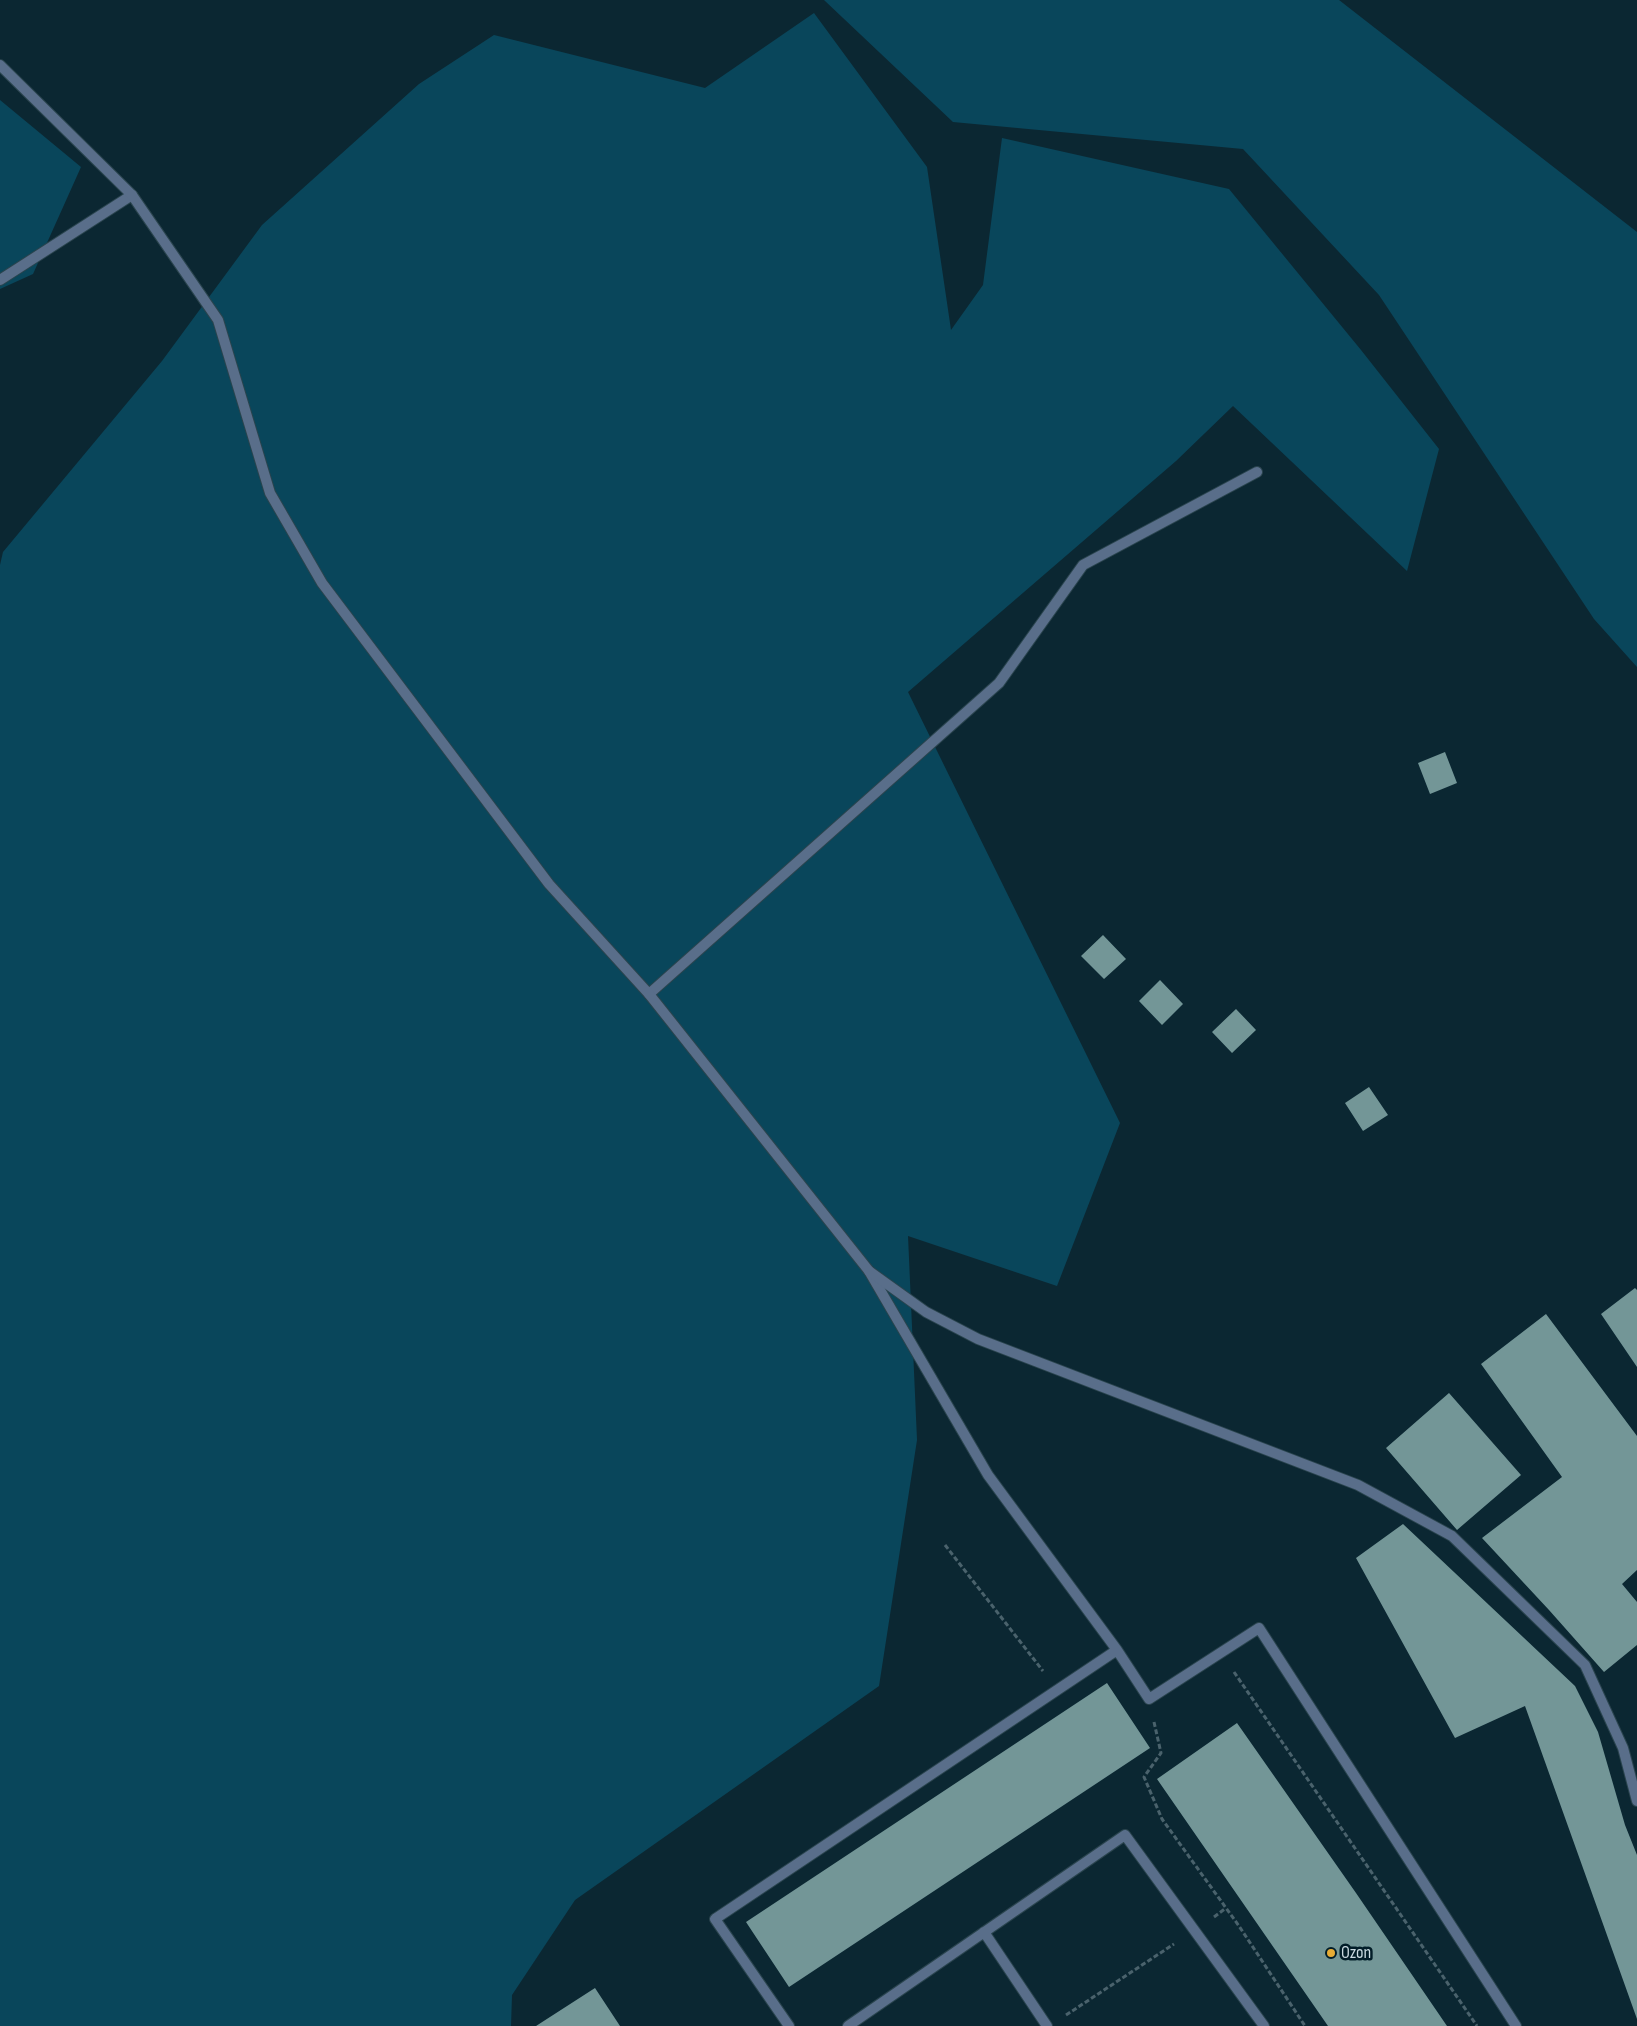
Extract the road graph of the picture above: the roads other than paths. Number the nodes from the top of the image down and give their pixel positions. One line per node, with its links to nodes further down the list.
1 (0, 65): 2 (street)
2 (132, 195): 3 (street); 5 (street)
3 (0, 280)
4 (1257, 472): 5 (street)
5 (649, 994): 6 (street)
6 (869, 1271): 7 (street); 8 (street)
7 (1117, 1650): 10 (street); 14 (street)
8 (1637, 1800)
9 (984, 1932): 11 (street); 12 (street); 13 (street)
10 (789, 2026)
11 (848, 2026)
12 (1047, 2026)
13 (1264, 2026)
14 (1516, 2026)

